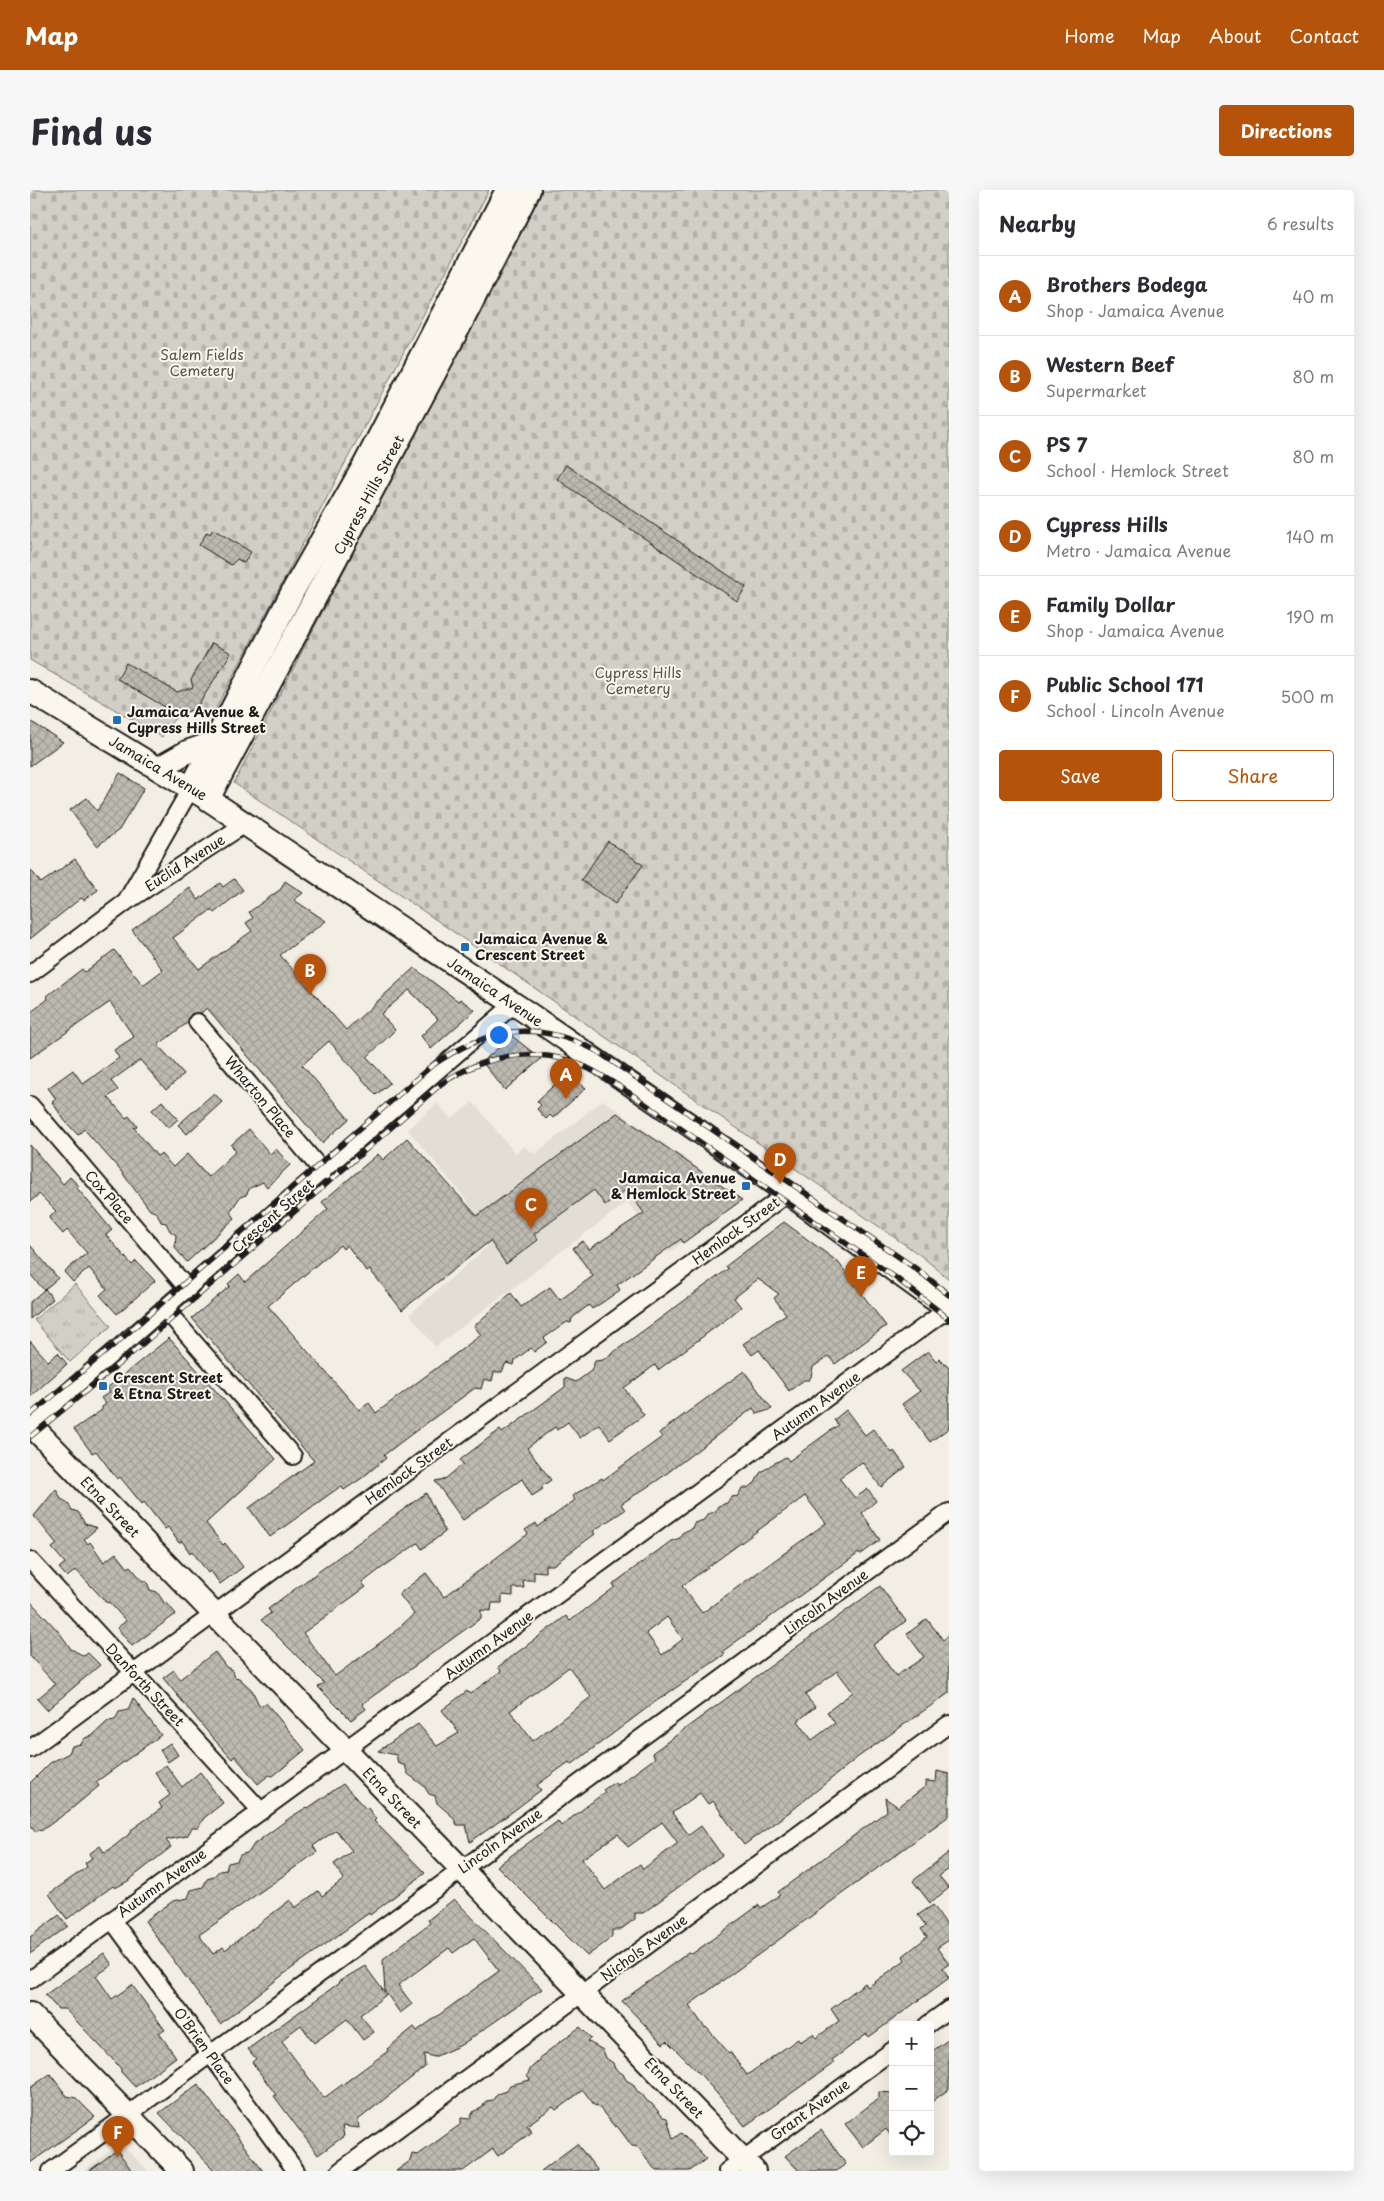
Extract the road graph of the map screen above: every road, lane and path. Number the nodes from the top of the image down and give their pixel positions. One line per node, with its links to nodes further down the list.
1 (507, 190): 4 (main road, Cypress Hills Street)
2 (529, 190): 6 (main road, Cypress Hills Street)
3 (30, 691): 5 (main road, Jamaica Avenue)
4 (216, 742): 5 (main road); 6 (main road, Cypress Hills Street)
5 (160, 768): 6 (main road, Jamaica Avenue)
6 (200, 793): 7 (main road, Jamaica Avenue); 8 (street, Euclid Avenue)
7 (245, 824): 8 (street, Euclid Avenue); 10 (main road, Jamaica Avenue)
8 (126, 902): 9 (street, Euclid Avenue)
9 (30, 974)
10 (514, 1004): 13 (street, Crescent Street); 14 (main road, Jamaica Avenue)
11 (197, 1022): 13 (street, Wharton Place)
12 (30, 1105): 15 (street, Cox Place)
13 (323, 1172): 15 (street, Crescent Street)
14 (788, 1193): 17 (main road, Jamaica Avenue); 22 (street, Hemlock Street)
15 (188, 1289): 16 (street, Crescent Street)
16 (165, 1309): 18 (street, Crescent Street); 19 (street)
17 (949, 1309): 26 (street, Autumn Avenue)
18 (30, 1425): 22 (main road, Etna Street)
19 (293, 1456)
20 (949, 1512): 28 (street, Lincoln Avenue)
21 (30, 1560): 23 (street, Danforth Street)
22 (214, 1614): 23 (street, Hemlock Street); 26 (main road, Etna Street)
23 (134, 1673): 25 (street, Hemlock Street); 27 (street, Danforth Street)
24 (949, 1724): 31 (street, Nichols Avenue)
25 (30, 1749)
26 (345, 1750): 27 (street, Autumn Avenue); 28 (main road, Etna Street)
27 (261, 1811): 29 (street, Autumn Avenue)
28 (462, 1870): 31 (main road, Etna Street); 36 (street, Lincoln Avenue)
29 (112, 1920): 30 (street, Autumn Avenue); 36 (street, O'Brien Place)
30 (30, 1980)
31 (582, 1994): 38 (main road, Etna Street); 42 (street, Nichols Avenue)
32 (949, 2009): 34 (street)
33 (30, 2014): 37 (main road)
34 (932, 2021)
35 (889, 2053): 38 (street, Grant Avenue)
36 (210, 2054): 37 (street, Lincoln Avenue); 41 (street, O'Brien Place)
37 (127, 2115): 39 (street, Lincoln Avenue); 40 (main road)
38 (741, 2167)
39 (51, 2171)
40 (182, 2171)
41 (296, 2171)
42 (340, 2171)

